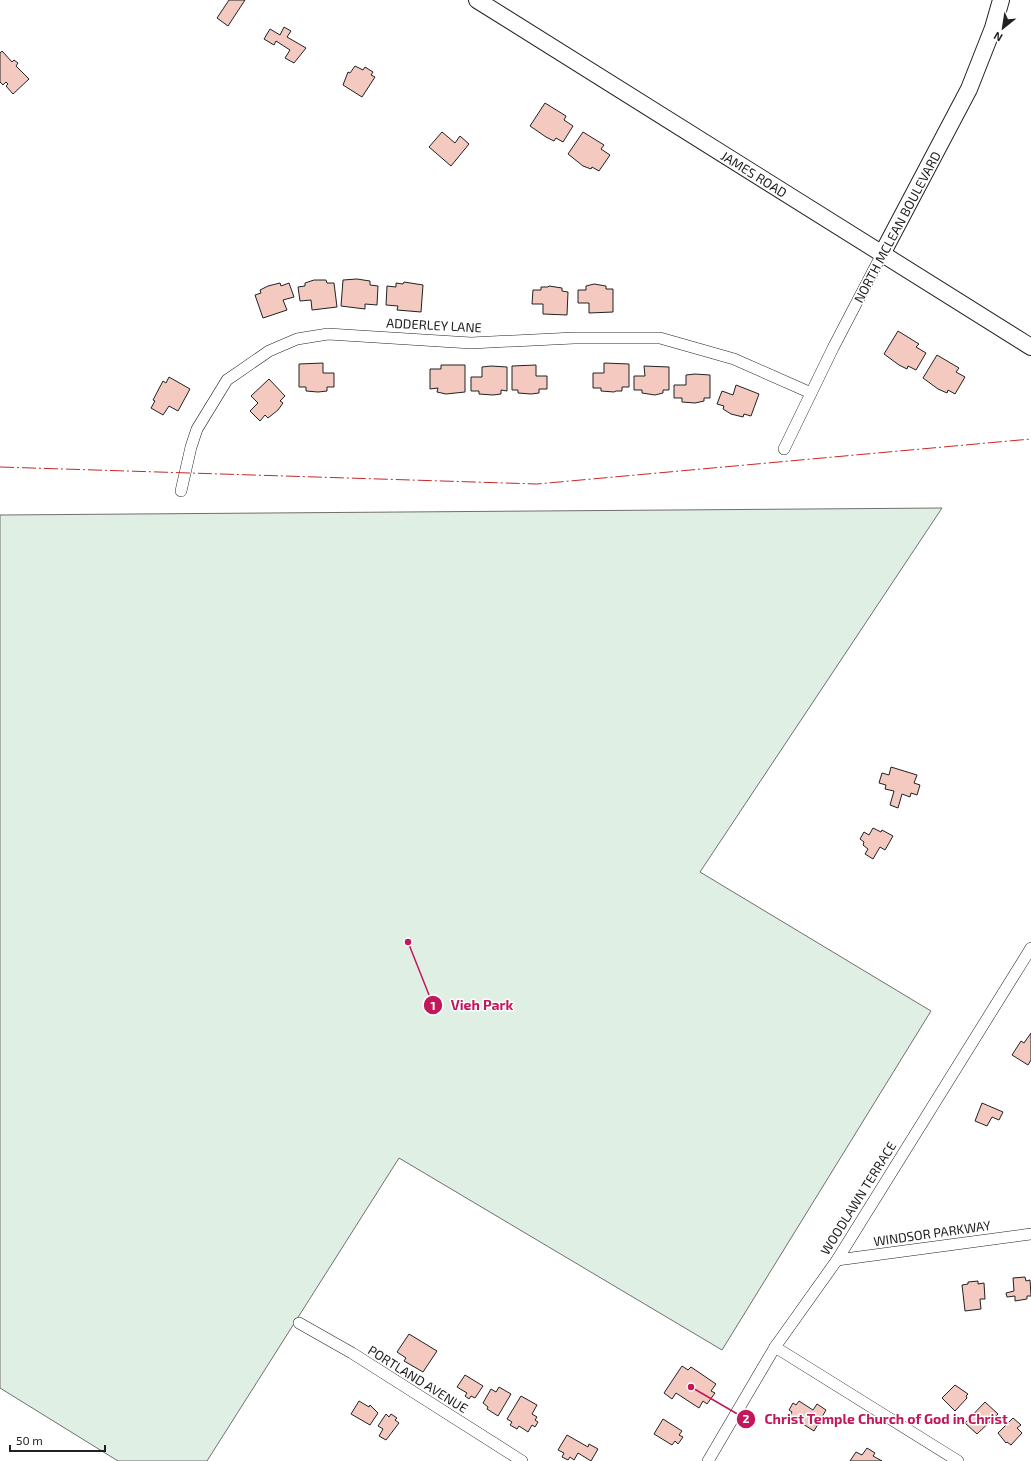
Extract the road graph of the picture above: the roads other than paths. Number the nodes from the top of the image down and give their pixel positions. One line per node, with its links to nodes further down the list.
1 (477, 0): 3 (main road, JAMES ROAD)
2 (1001, 0): 3 (main road, NORTH MCLEAN BOULEVARD)
3 (882, 254): 4 (main road, JAMES ROAD); 5 (street, NORTH MCLEAN BOULEVARD)
4 (1031, 347)
5 (811, 393): 6 (street, NORTH MCLEAN BOULEVARD); 7 (street, ADDERLEY LANE)
6 (784, 449)
7 (181, 491)
8 (1031, 948): 10 (street, WOODLAWN TERRACE)
9 (1031, 1234): 10 (street, WINDSOR PARKWAY)
10 (837, 1260): 12 (street, WOODLAWN TERRACE)
11 (299, 1323): 13 (street, PORTLAND AVENUE)
12 (775, 1347): 14 (street, WOODLAWN TERRACE); 15 (street)
13 (522, 1461)
14 (708, 1461)
15 (958, 1461)

